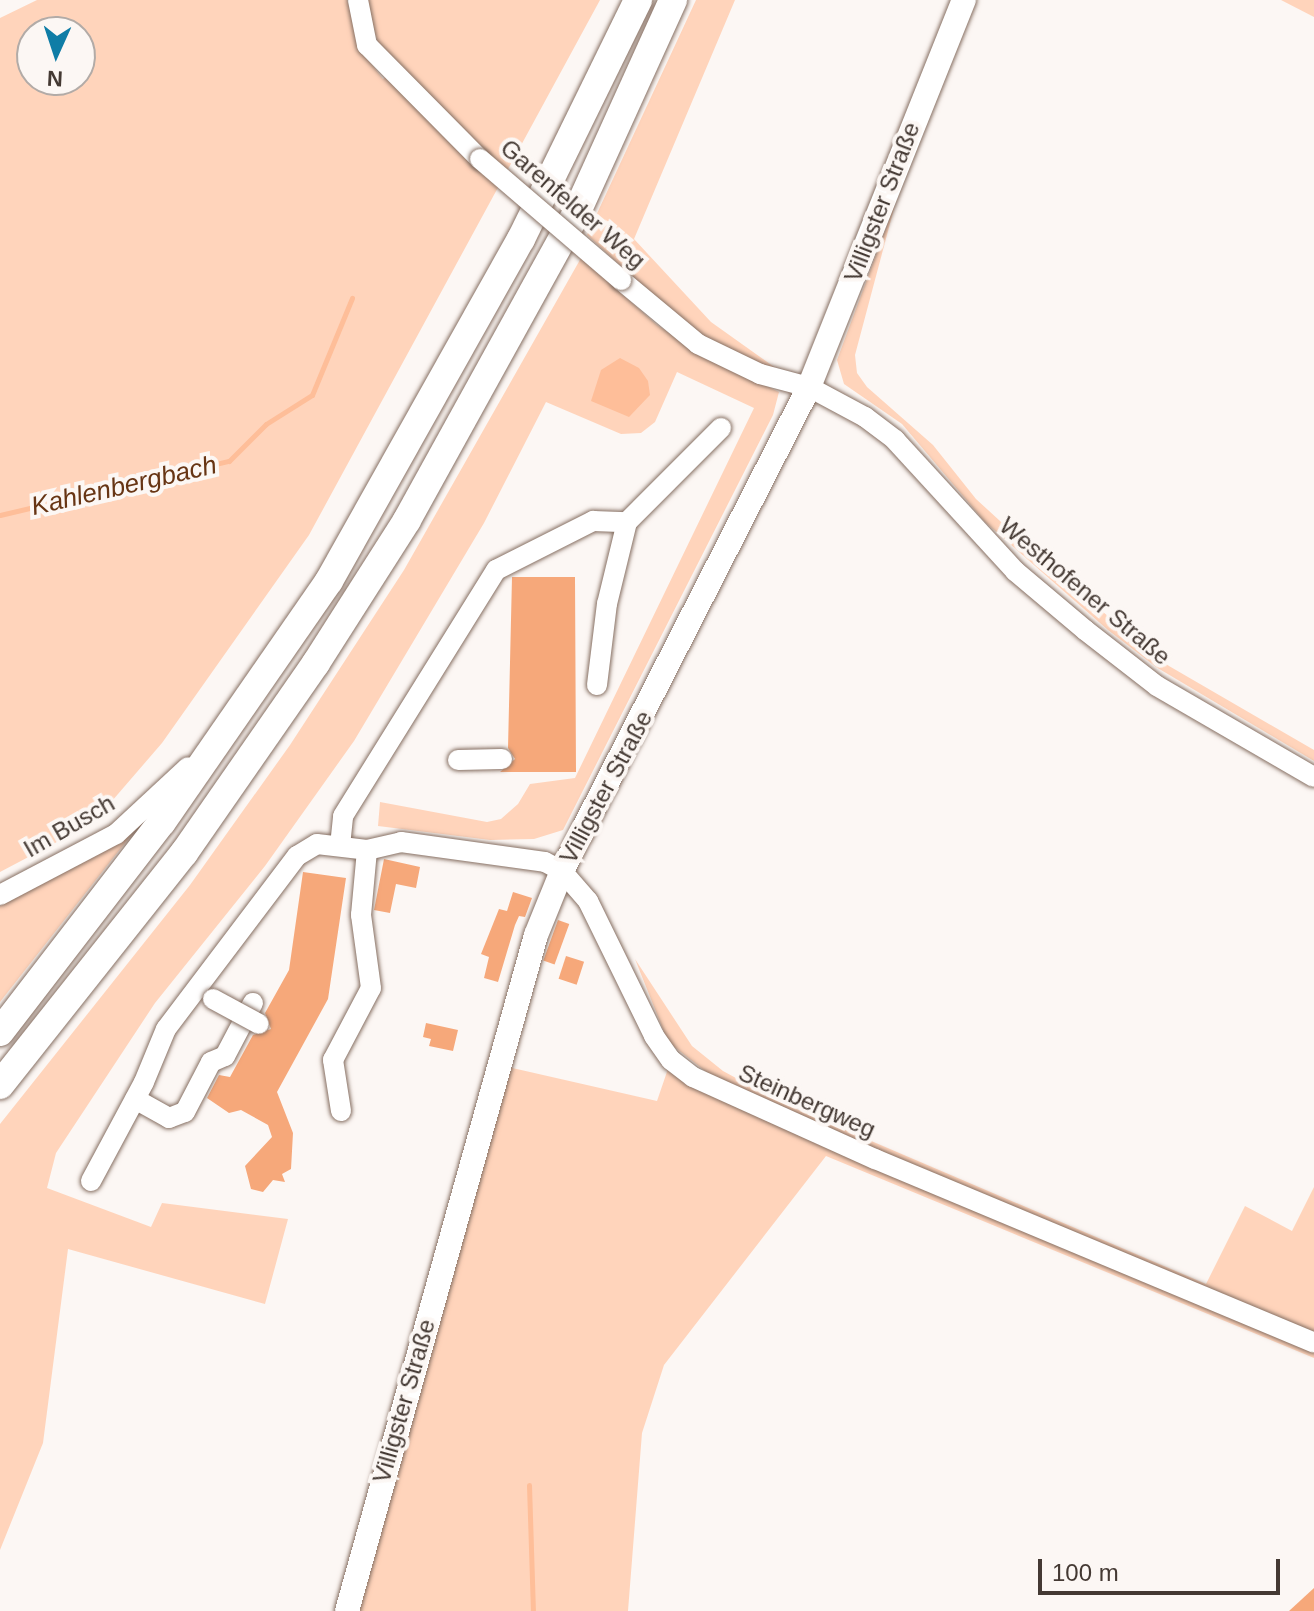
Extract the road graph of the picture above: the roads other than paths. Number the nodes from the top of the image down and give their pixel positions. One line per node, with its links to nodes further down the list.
1 (358, 0): 5 (street, Garenfelder Weg, bridge)
2 (638, 0): 9 (highway)
3 (673, 0): 21 (highway)
4 (964, 0): 5 (main road, Villigster Straße)
5 (809, 387): 12 (street, Westhofener Straße); 15 (main road, Villigster Straße)
6 (721, 428): 7 (street)
7 (627, 522): 8 (street); 13 (street)
8 (597, 685)
9 (256, 689): 16 (street, Im Busch); 20 (highway)
10 (502, 759): 11 (street)
11 (458, 760)
12 (1314, 777)
13 (340, 846): 14 (street); 17 (street)
14 (367, 850): 15 (street); 23 (street)
15 (562, 871): 25 (street, Steinbergweg); 26 (main road, Villigster Straße)
16 (0, 895)
17 (204, 994): 19 (street, bridge); 22 (street)
18 (253, 1003): 22 (street)
19 (259, 1024)
20 (0, 1032)
21 (0, 1085)
22 (135, 1099): 24 (street)
23 (341, 1111)
24 (91, 1181)
25 (1314, 1343)
26 (347, 1611)

